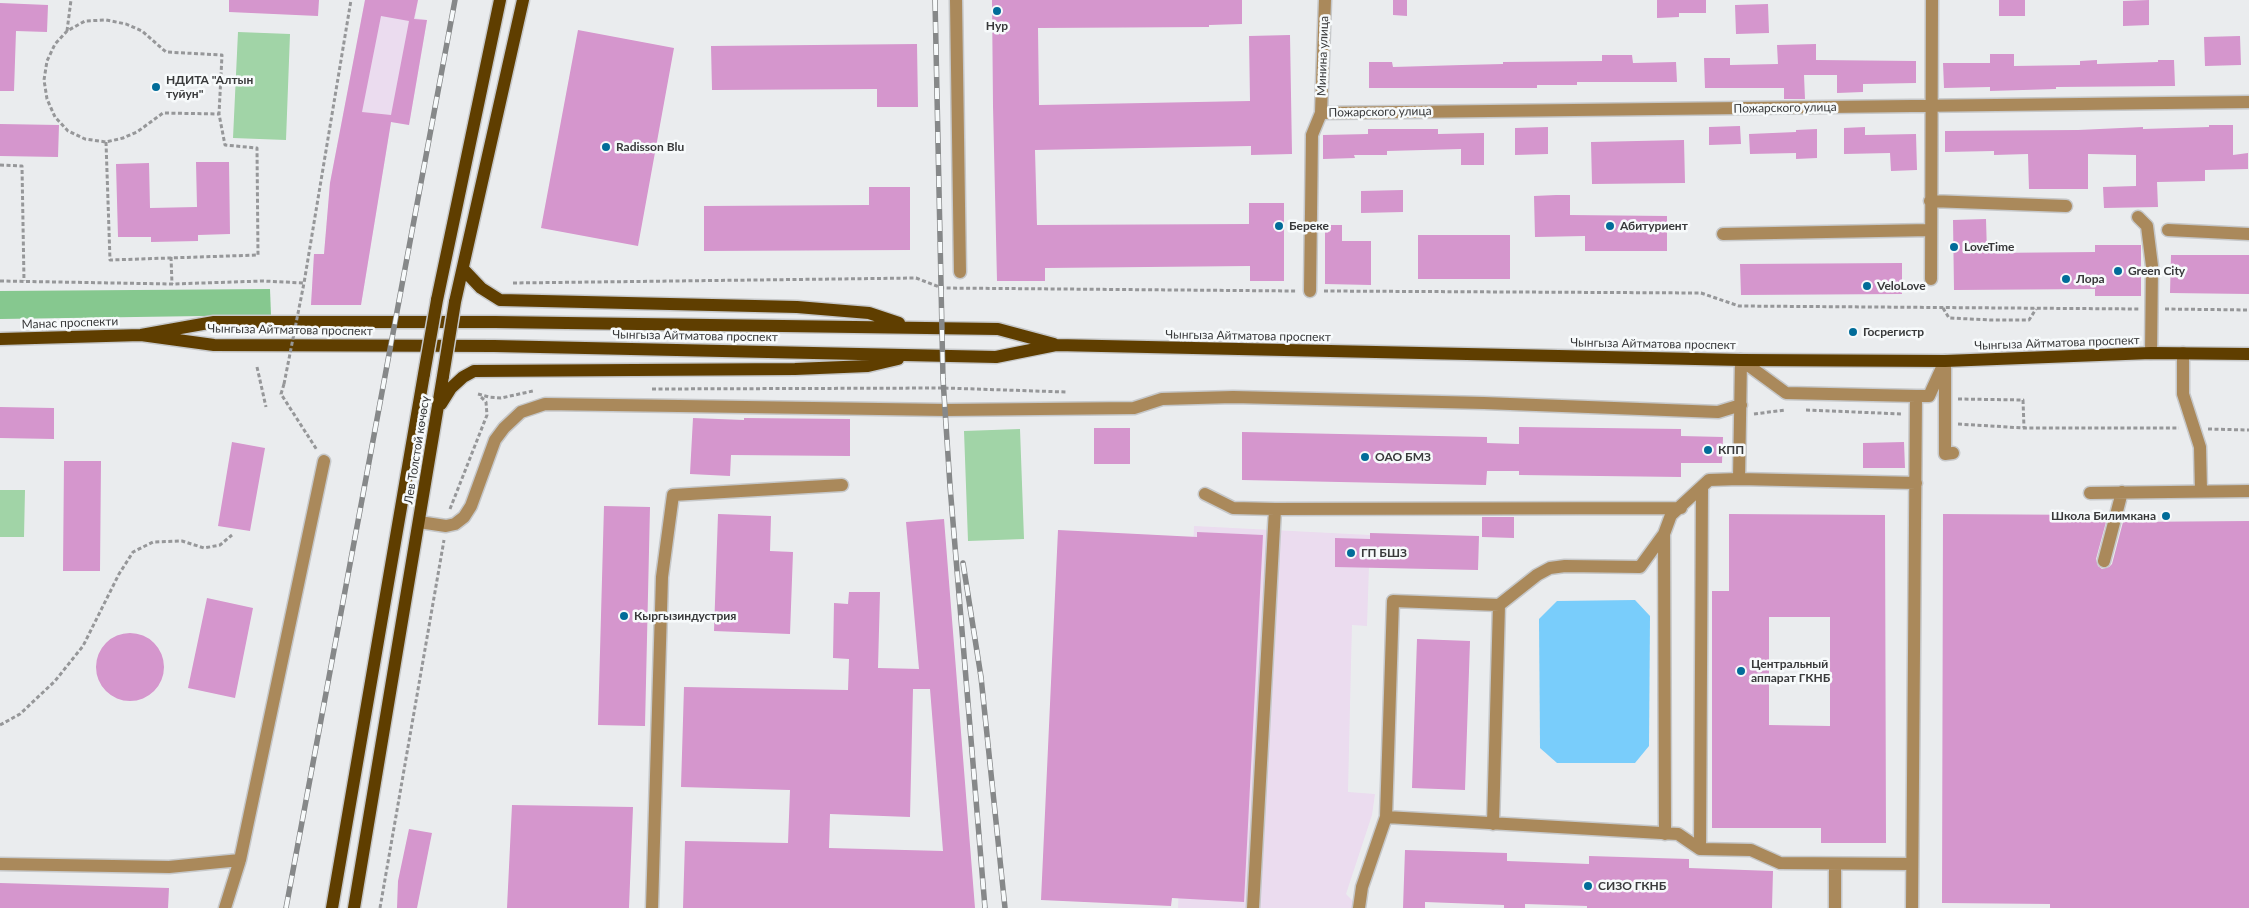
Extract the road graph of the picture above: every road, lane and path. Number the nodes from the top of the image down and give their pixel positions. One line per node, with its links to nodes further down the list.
1 (71, 0): 8 (path)
2 (350, 0): 28 (path)
3 (500, 0): 83 (main road, Лев Толстой көчөсү, bridge)
4 (523, 0): 23 (main road, Лев Толстой көчөсү)
5 (956, 0): 24 (street)
6 (1325, 0): 11 (street, Минина улица)
7 (1932, 0): 10 (street)
8 (67, 31): 12 (path); 13 (path)
9 (2249, 102): 10 (street, Пожарского улица)
10 (1932, 106): 11 (street, Пожарского улица); 15 (street)
11 (1321, 113): 31 (street, Минина улица)
12 (219, 114): 13 (path); 22 (path)
13 (106, 142): 22 (path)
14 (0, 165): 27 (path)
15 (1930, 201): 16 (street); 18 (street)
16 (2066, 206)
17 (2138, 217): 34 (street)
18 (1930, 230): 20 (street); 25 (street)
19 (2168, 230): 21 (street)
20 (1723, 234)
21 (2249, 234)
22 (171, 257): 30 (path)
23 (463, 269): 36 (main road); 52 (main road, Лев Толстой көчөсү, bridge)
24 (960, 272)
25 (1930, 279)
26 (0, 281): 27 (path)
27 (24, 281): 30 (path)
28 (304, 283): 30 (path); 55 (path, bridge)
29 (513, 283): 31 (path)
30 (172, 284)
31 (1310, 291): 32 (path)
32 (1943, 308): 33 (path); 33 (path)
33 (2037, 309): 34 (path)
34 (2153, 309): 35 (path); 40 (street)
35 (2249, 310)
36 (914, 327): 37 (main road, Чынгыза Айтматова проспект); 39 (main road, Чынгыза Айтматова проспект)
37 (141, 335): 38 (main road, Манас проспекти); 43 (main road, Чынгыза Айтматова проспект)
38 (0, 339)
39 (1056, 345): 43 (main road, Чынгыза Айтматова проспект); 44 (main road, Чынгыза Айтматова проспект)
40 (2151, 353): 41 (main road, Чынгыза Айтматова проспект); 45 (main road, Чынгыза Айтматова проспект)
41 (2183, 353): 42 (main road, Чынгыза Айтматова проспект); 60 (street)
42 (2249, 354)
43 (914, 355): 52 (main road)
44 (1741, 360): 45 (main road, Чынгыза Айтматова проспект); 48 (street); 50 (street)
45 (1945, 361): 48 (street); 54 (street)
46 (257, 367): 51 (path)
47 (478, 394): 68 (path)
48 (1916, 396): 57 (street)
49 (1958, 399): 53 (path)
50 (1742, 405): 56 (street); 68 (street)
51 (266, 407)
52 (436, 410): 67 (main road, Лев Толстой көчөсү)
53 (2024, 428)
54 (1953, 453)
55 (324, 461): 78 (street)
56 (1739, 479): 57 (street); 59 (street)
57 (1916, 483): 81 (street)
58 (842, 485): 86 (street)
59 (1702, 488): 65 (street); 77 (street)
60 (2201, 491): 61 (street); 63 (street)
61 (2249, 491)
62 (2090, 492): 63 (street)
63 (2122, 492): 71 (street)
64 (1205, 494): 66 (street)
65 (1681, 508): 66 (street); 69 (street)
66 (1275, 509): 87 (street)
67 (419, 522): 68 (street); 84 (main road, Лев Толстой көчөсү)
68 (446, 526): 85 (path)
69 (1664, 534): 72 (street); 76 (street)
70 (232, 535): 73 (path)
71 (2104, 561)
72 (1499, 605): 74 (street); 75 (street)
73 (0, 725)
74 (1386, 817): 75 (street); 88 (street)
75 (1493, 824): 76 (street)
76 (1665, 834): 77 (street)
77 (1700, 848): 80 (street)
78 (240, 860): 79 (street); 82 (street)
79 (0, 864)
80 (1835, 864): 81 (street); 89 (street)
81 (1912, 864): 90 (street)
82 (225, 908)
83 (332, 908)
84 (354, 908)
85 (380, 908)
86 (652, 908)
87 (1253, 908)
88 (1359, 908)
89 (1835, 908)
90 (1912, 908)

